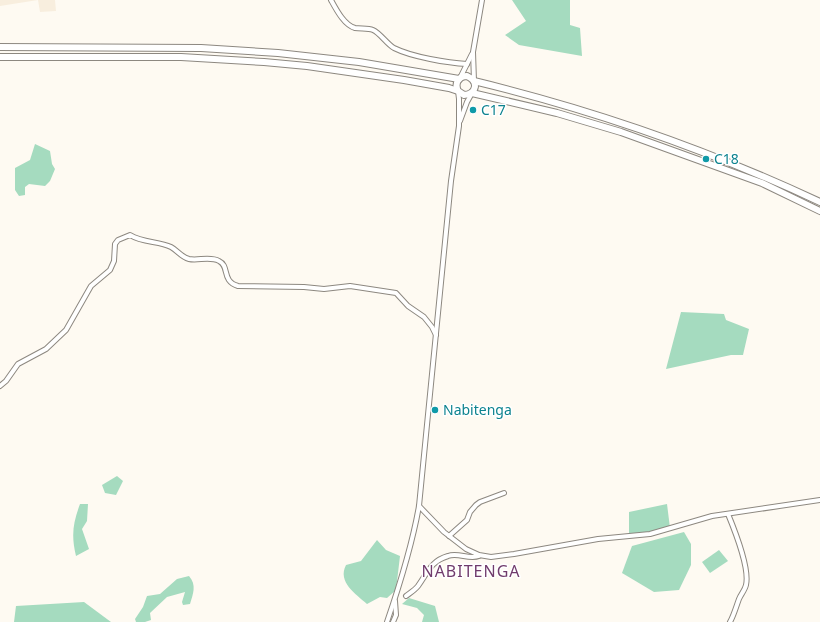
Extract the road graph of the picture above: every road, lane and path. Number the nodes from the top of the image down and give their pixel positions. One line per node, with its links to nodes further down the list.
1 (331, 0): 6 (street)
2 (482, 0): 4 (street)
3 (0, 47): 7 (highway)
4 (473, 52): 6 (street); 8 (street)
5 (0, 57): 9 (highway)
6 (467, 64): 7 (street)
7 (459, 79): 8 (highway); 9 (highway)
8 (474, 81): 10 (highway); 12 (highway)
9 (458, 91): 10 (highway); 11 (street)
10 (472, 93): 11 (street); 13 (highway)
11 (459, 126): 14 (street)
12 (820, 202)
13 (820, 211)
14 (436, 335): 15 (street); 18 (street)
15 (0, 386)
16 (504, 493): 20 (street)
17 (820, 500): 19 (street)
18 (419, 506): 20 (street); 23 (street)
19 (728, 514): 21 (street); 26 (street)
20 (449, 536): 21 (street)
21 (479, 555): 22 (street)
22 (406, 596)
23 (395, 598): 24 (street); 25 (street)
24 (387, 622)
25 (394, 622)
26 (730, 622)

